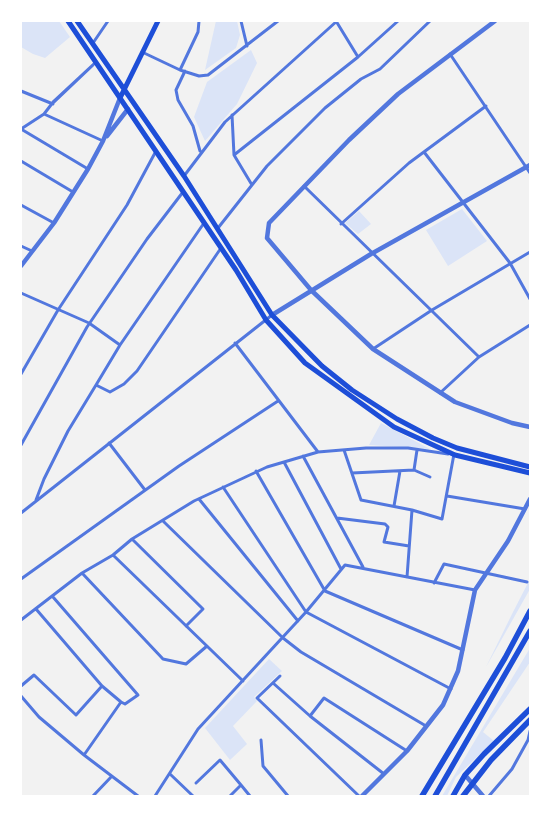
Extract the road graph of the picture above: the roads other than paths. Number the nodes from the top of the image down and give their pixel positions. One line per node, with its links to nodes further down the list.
1 (68, 21): 17 (main road)
2 (77, 21): 12 (main road)
3 (108, 21): 12 (street)
4 (158, 21): 14 (main road)
5 (199, 21): 18 (street)
6 (241, 21): 13 (street)
7 (278, 21): 13 (street)
8 (337, 21): 16 (street); 28 (street)
9 (398, 21): 16 (street)
10 (430, 21): 40 (street)
11 (495, 21): 15 (street)
12 (92, 44): 21 (main road)
13 (247, 46): 19 (street)
14 (142, 52): 18 (street); 21 (main road)
15 (450, 54): 25 (street); 41 (street)
16 (358, 57): 34 (street)
17 (96, 62): 20 (main road); 24 (street)
18 (180, 70): 19 (street)
19 (185, 71): 32 (street)
20 (106, 77): 21 (main road); 23 (main road)
21 (124, 87): 23 (main road); 39 (main road)
22 (21, 91): 24 (street)
23 (120, 98): 26 (main road); 30 (street)
24 (53, 104): 27 (street)
25 (486, 106): 33 (street); 36 (street)
26 (128, 110): 30 (street); 31 (main road)
27 (44, 114): 29 (street); 30 (street)
28 (232, 114): 32 (street); 34 (street)
29 (21, 129): 37 (street)
30 (103, 141): 37 (street)
31 (156, 151): 43 (main road); 60 (street)
32 (201, 152): 39 (street)
33 (424, 152): 44 (street); 48 (street)
34 (234, 155): 40 (street)
35 (21, 161): 42 (street)
36 (528, 166): 38 (street); 44 (street)
37 (88, 169): 42 (street)
38 (530, 173)
39 (184, 176): 49 (main road)
40 (252, 185): 49 (street)
41 (304, 186): 48 (street); 57 (street)
42 (74, 192): 46 (street)
43 (183, 192): 47 (main road); 64 (street)
44 (463, 202): 54 (street); 55 (street)
45 (21, 205): 46 (street)
46 (54, 223): 52 (street)
47 (204, 223): 51 (main road); 67 (street)
48 (340, 224): 54 (street)
49 (218, 228): 62 (main road)
50 (21, 246): 52 (street)
51 (221, 248): 63 (main road); 71 (street)
52 (32, 251): 56 (street)
53 (530, 252): 55 (street)
54 (371, 254): 57 (street); 61 (street)
55 (510, 263): 59 (street); 61 (street)
56 (21, 266)
57 (311, 290): 62 (street); 68 (street)
58 (21, 293): 60 (street)
59 (530, 299)
60 (58, 310): 64 (street); 70 (street)
61 (432, 310): 68 (street); 69 (street)
62 (272, 315): 63 (street); 83 (main road)
63 (266, 320): 66 (street); 80 (main road)
64 (90, 323): 67 (street); 76 (street)
65 (530, 325): 69 (street)
66 (235, 343): 73 (street); 75 (street)
67 (120, 345): 71 (street)
68 (373, 349): 72 (street)
69 (479, 357): 72 (street)
70 (21, 374)
71 (96, 385): 95 (street)
72 (440, 393): 74 (street)
73 (278, 401): 79 (street); 91 (street)
74 (530, 427)
75 (109, 443): 91 (street); 95 (street)
76 (21, 445)
77 (344, 450): 78 (street); 79 (street); 87 (street)
78 (417, 450): 80 (street); 84 (street)
79 (318, 452): 81 (street)
80 (455, 454): 88 (main road); 92 (street)
81 (303, 456): 82 (street); 100 (street)
82 (284, 462): 86 (street); 106 (street)
83 (530, 467)
84 (414, 470): 85 (street); 89 (street)
85 (400, 471): 87 (street); 96 (street)
86 (256, 472): 90 (street); 114 (street)
87 (352, 473): 96 (street)
88 (530, 473)
89 (430, 477)
90 (223, 487): 93 (street); 118 (street)
91 (145, 490): 110 (street)
92 (447, 496): 97 (street); 98 (street)
93 (199, 498): 101 (street); 120 (street)
94 (530, 499): 97 (street)
95 (36, 500): 99 (street)
96 (394, 506): 98 (street)
97 (525, 509): 108 (street)
98 (412, 510): 103 (street)
99 (21, 513)
100 (336, 518): 103 (street); 105 (street)
101 (163, 521): 102 (street); 123 (street)
102 (132, 539): 104 (street); 121 (street)
103 (409, 546): 109 (street)
104 (113, 555): 107 (street); 121 (street)
105 (363, 567): 106 (street); 109 (street)
106 (341, 569): 114 (street)
107 (82, 573): 115 (street); 124 (street)
108 (487, 573): 111 (street); 112 (street); 113 (street)
109 (407, 577): 112 (street)
110 (21, 579)
111 (527, 582)
112 (434, 583): 113 (street)
113 (475, 590): 125 (street)
114 (325, 591): 118 (street); 125 (street)
115 (53, 597): 116 (street); 133 (street)
116 (36, 609): 119 (street); 130 (street)
117 (530, 611): 158 (main road)
118 (306, 612): 120 (street); 131 (street)
119 (21, 620)
120 (298, 621): 123 (street)
121 (186, 626): 124 (street)
122 (530, 631): 159 (main road)
123 (282, 638): 127 (street); 137 (street)
124 (207, 646): 127 (street)
125 (463, 650): 131 (street)
126 (280, 676): 128 (street)
127 (243, 681): 142 (street)
128 (273, 683): 135 (street); 157 (street)
129 (21, 686): 130 (street)
130 (102, 686): 133 (street)
131 (451, 689): 137 (street)
132 (21, 696): 141 (street)
133 (121, 702): 141 (street)
134 (530, 709): 144 (main road)
135 (310, 716): 140 (street); 143 (street)
136 (530, 720): 147 (main road)
137 (427, 726): 140 (street)
138 (530, 731): 163 (street)
139 (261, 740): 149 (street)
140 (407, 752): 143 (street)
141 (84, 755): 145 (street)
142 (170, 774): 152 (street); 153 (street)
143 (384, 775): 157 (street)
144 (465, 775): 147 (street); 160 (main road)
145 (112, 776): 150 (street); 151 (street)
146 (196, 783): 148 (street)
147 (471, 783): 161 (main road); 162 (street)
148 (241, 785): 154 (street); 155 (street)
149 (286, 794): 156 (street)
150 (93, 796)
151 (138, 796)
152 (155, 796)
153 (193, 796)
154 (230, 796)
155 (250, 796)
156 (281, 796)
157 (361, 796)
158 (422, 796)
159 (435, 796)
160 (452, 796)
161 (463, 796)
162 (483, 796)
163 (489, 796)

